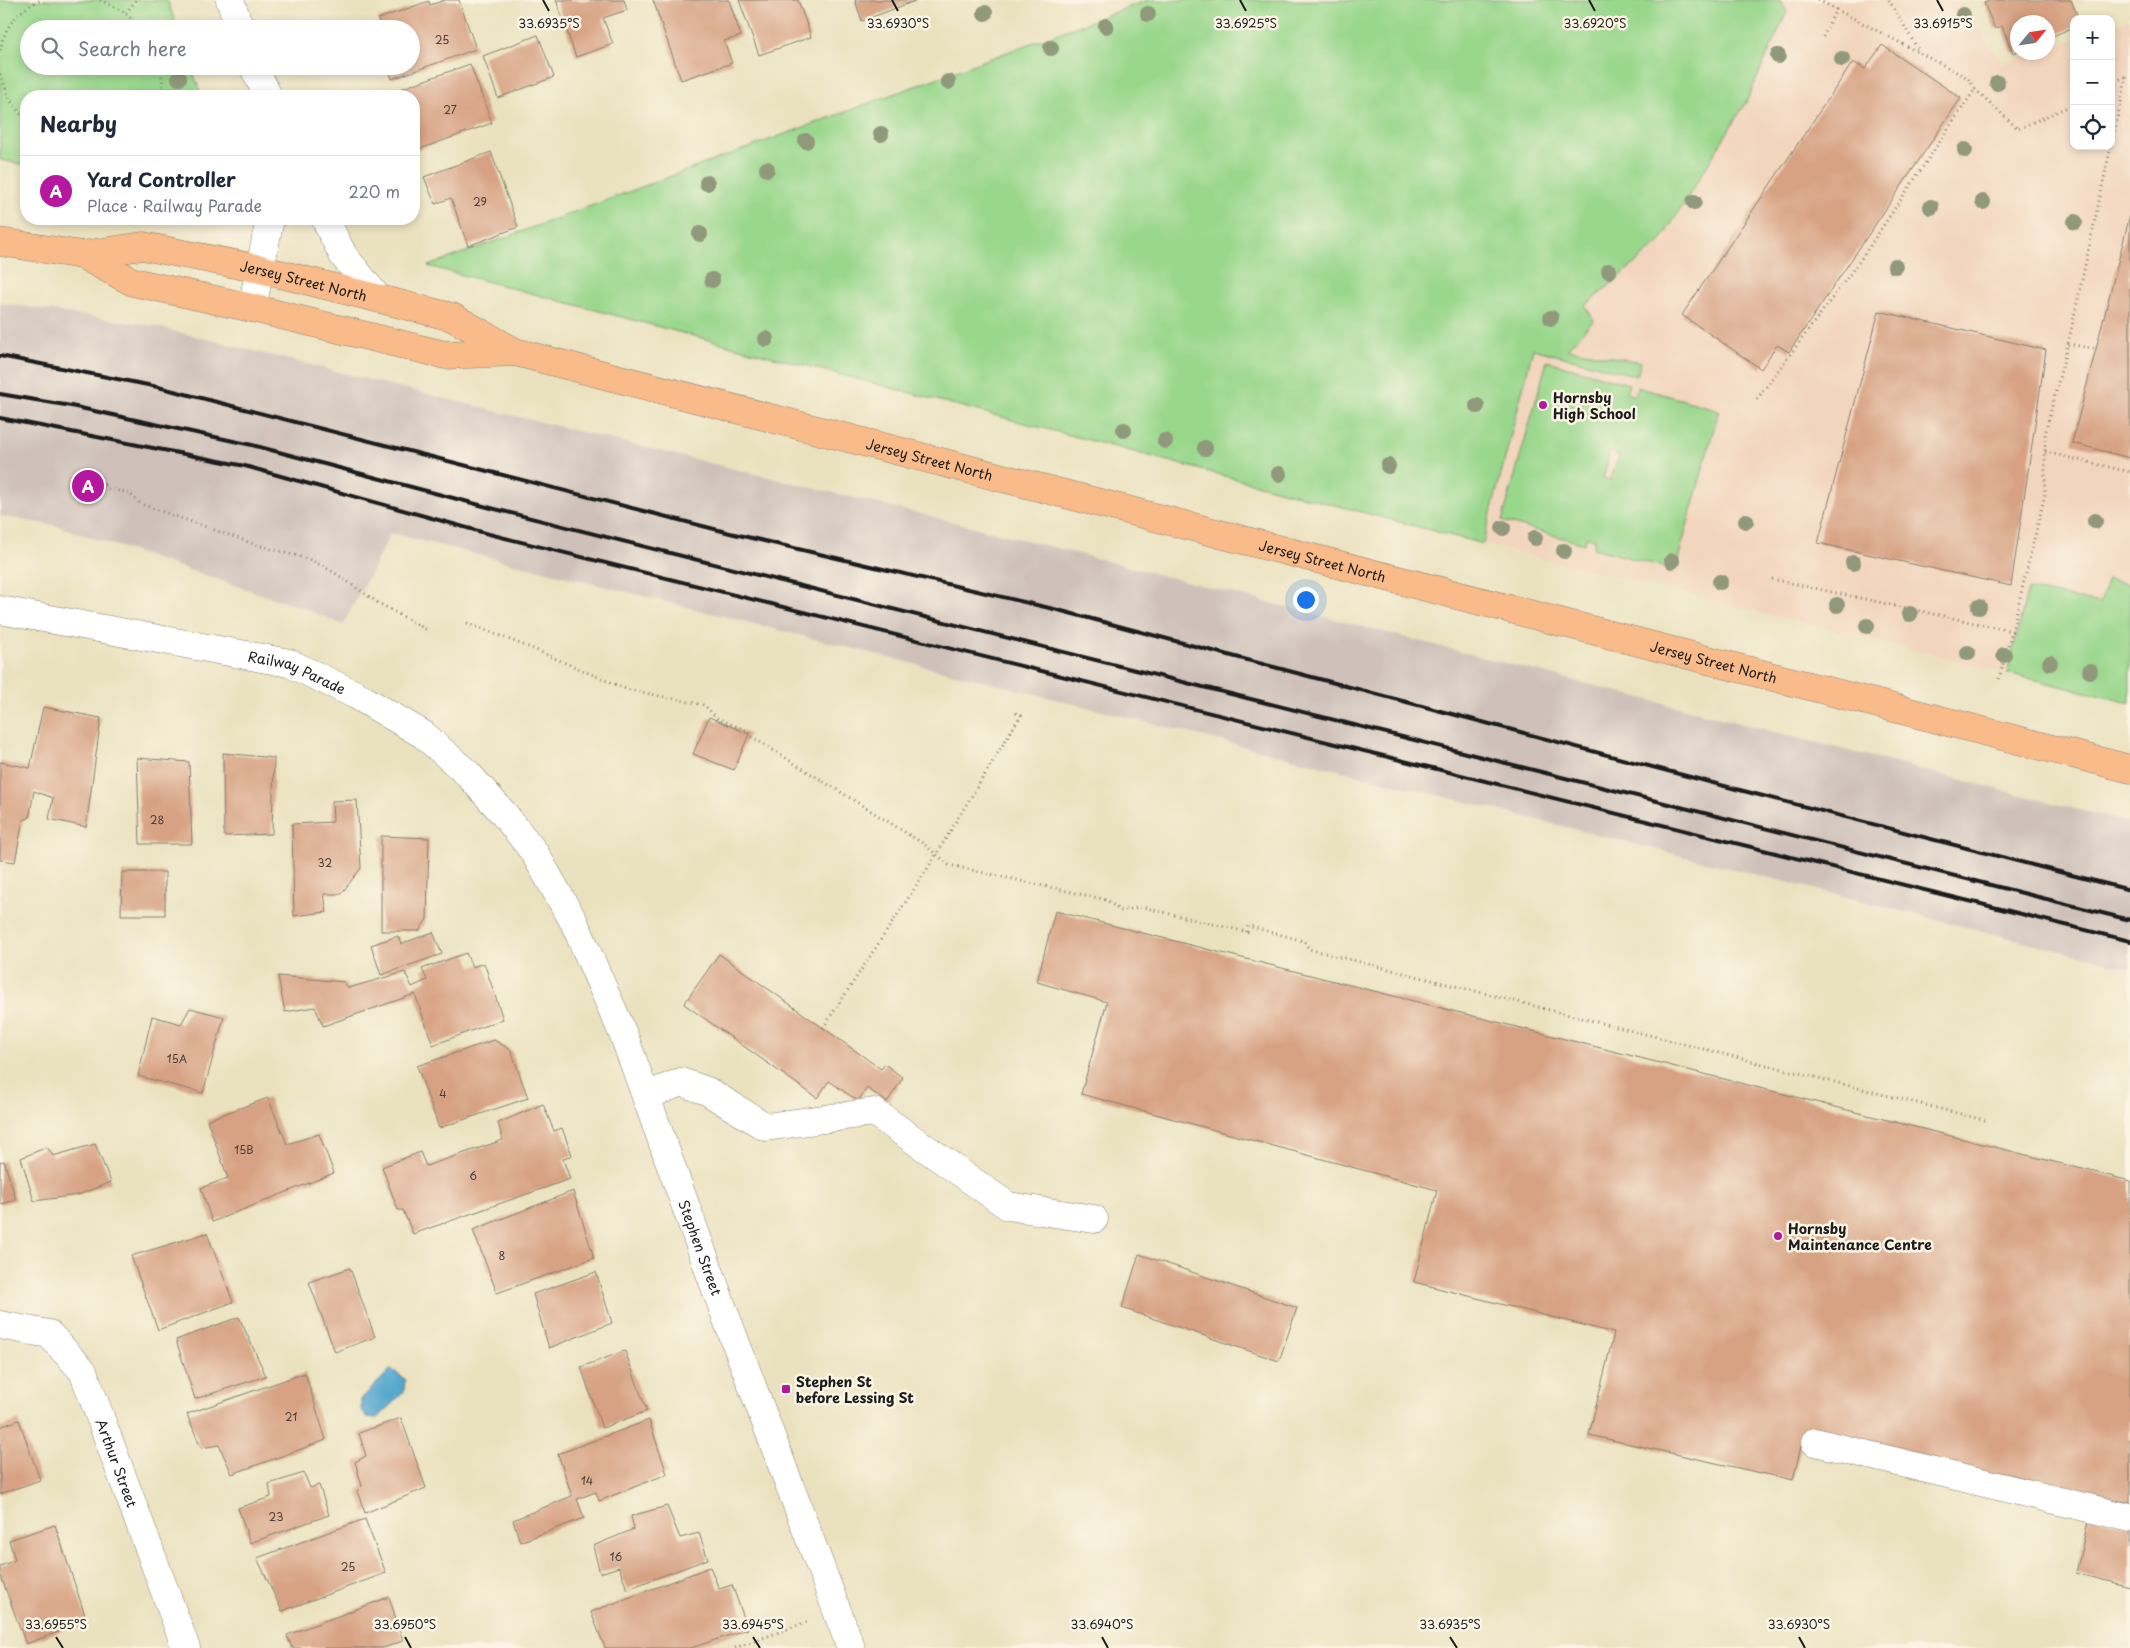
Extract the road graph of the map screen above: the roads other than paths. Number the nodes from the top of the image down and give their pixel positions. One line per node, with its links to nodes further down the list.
1 (230, 0): 2 (street)
2 (237, 20)
3 (254, 75): 5 (street)
4 (257, 75): 6 (street)
5 (257, 90)
6 (265, 90)
7 (269, 225): 11 (street)
8 (328, 225): 12 (street)
9 (0, 242): 10 (main road, Jersey Street North)
10 (82, 255): 11 (main road, Jersey Street North); 13 (main road, Jersey Street North)
11 (260, 269): 12 (main road, Jersey Street North); 13 (street)
12 (377, 297): 14 (main road, Jersey Street North)
13 (252, 308): 14 (main road, Jersey Street North)
14 (515, 352): 16 (main road, Jersey Street North)
15 (0, 610): 17 (street, Railway Parade)
16 (2130, 769)
17 (534, 852): 18 (street, Stephen Street)
18 (646, 1096): 19 (street); 24 (street, Stephen Street)
19 (1094, 1219)
20 (0, 1325): 23 (street, Arthur Street)
21 (1815, 1442): 22 (street)
22 (2130, 1518)
23 (186, 1648)
24 (852, 1648)

